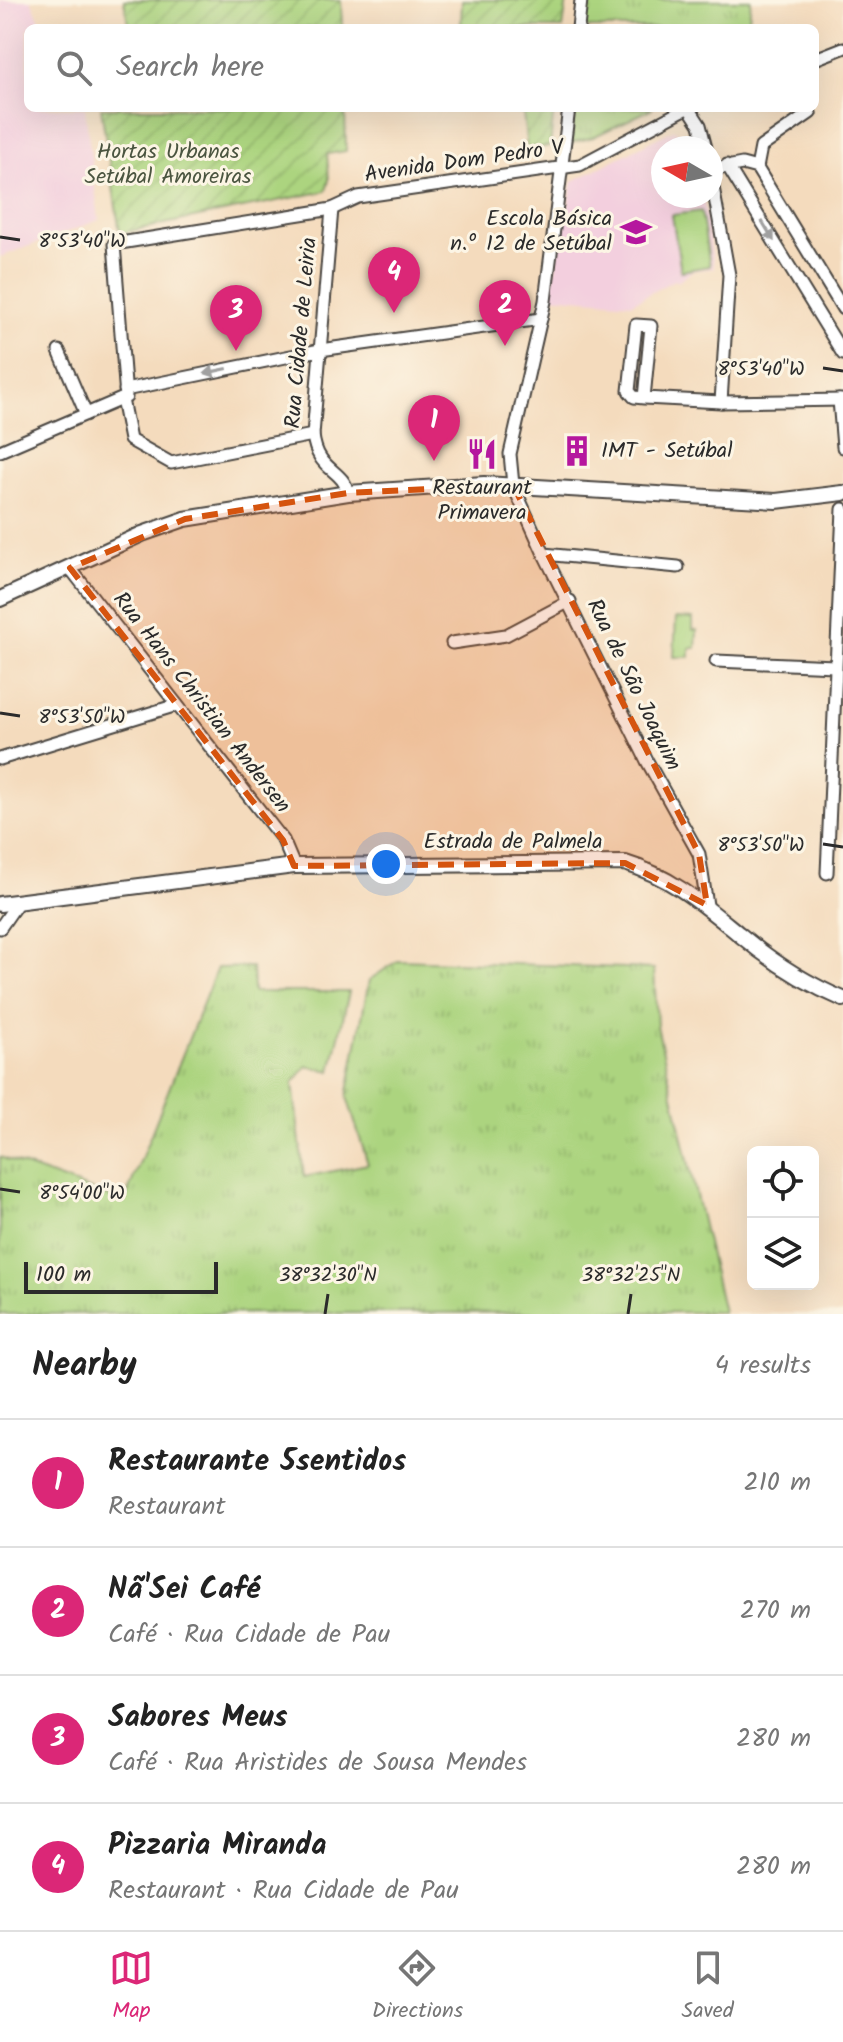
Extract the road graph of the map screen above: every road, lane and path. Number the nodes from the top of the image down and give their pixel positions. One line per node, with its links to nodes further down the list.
1 (581, 0): 2 (street)
2 (578, 24)
3 (843, 48): 4 (street)
4 (819, 57)
5 (569, 112): 11 (street)
6 (680, 112): 11 (street, Avenida Dom Pedro V)
7 (691, 112): 9 (street)
8 (810, 112): 13 (street)
9 (703, 136)
10 (727, 165): 12 (street); 13 (street); 18 (street, one-way to 18)
11 (563, 166): 15 (street, Avenida Dom Pedro V); 17 (street)
12 (723, 167)
13 (757, 168): 16 (street)
14 (717, 208): 24 (street)
15 (332, 209): 19 (street, Rua Cidade de Leiria); 21 (street, Avenida Dom Pedro V)
16 (843, 309)
17 (541, 319): 19 (street); 29 (street)
18 (841, 346)
19 (320, 350): 21 (street, one-way to 21); 26 (street, Rua Cidade de Leiria)
20 (59, 351): 25 (street)
21 (124, 395): 25 (street); 26 (street)
22 (644, 398): 22 (street); 24 (street)
23 (841, 400): 24 (street); 27 (street)
24 (721, 402)
25 (86, 414): 28 (street)
26 (313, 435): 30 (street, Rua Cidade de Leiria)
27 (843, 447)
28 (0, 451)
29 (513, 485): 30 (street); 31 (street); 33 (street, Rua de São Joaquim)
30 (348, 493): 35 (street)
31 (843, 493)
32 (843, 509): 40 (street)
33 (544, 554): 34 (street); 37 (street, Rua de São Joaquim)
34 (678, 567)
35 (70, 568): 36 (street); 41 (street, Rua Hans Christian Andersen)
36 (0, 599)
37 (570, 601): 38 (street); 47 (street, Rua de São Joaquim)
38 (452, 643)
39 (716, 661): 40 (street)
40 (835, 666): 44 (street)
41 (177, 705): 42 (street); 43 (street, Rua Hans Christian Andersen)
42 (0, 759)
43 (294, 866): 45 (street, Estrada de Palmela); 47 (street, Estrada de Palmela)
44 (827, 873)
45 (18, 902): 46 (street, Estrada de Palmela); 48 (street)
46 (0, 904)
47 (707, 905): 49 (street, Estrada de Palmela)
48 (0, 928)
49 (843, 999)

